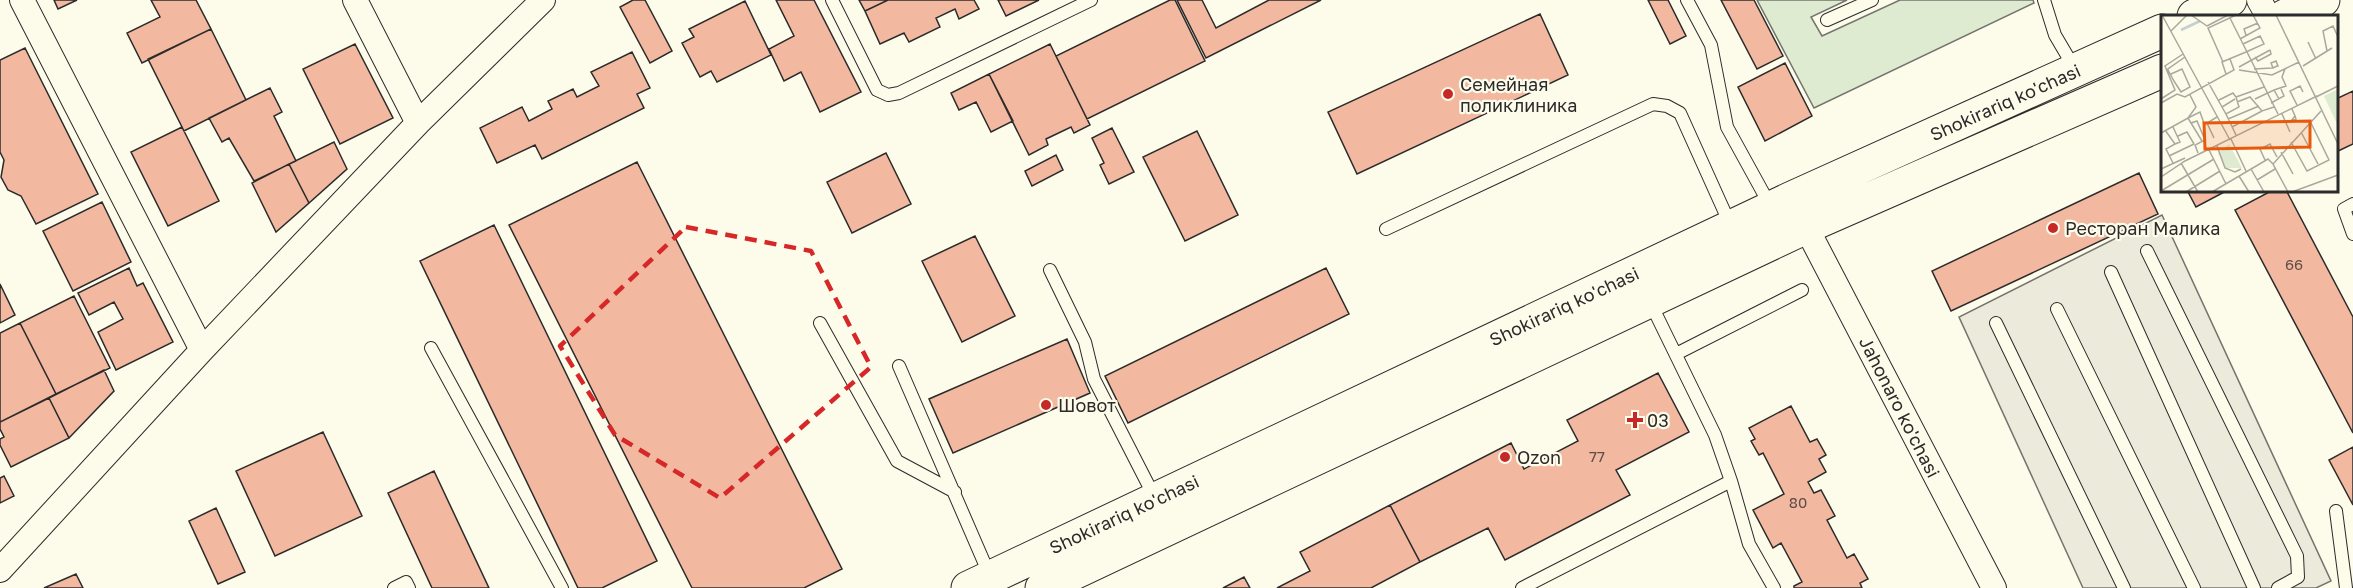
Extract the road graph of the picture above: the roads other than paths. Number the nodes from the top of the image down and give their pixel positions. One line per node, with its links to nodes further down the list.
1 (22, 0): 35 (street)
2 (355, 0): 19 (street)
3 (543, 0): 19 (street)
4 (832, 0): 5 (lane)
5 (1091, 0)
6 (1687, 0): 21 (lane)
7 (1872, 0): 15 (lane)
8 (2044, 0): 17 (lane)
9 (2230, 0): 12 (main road)
10 (2259, 0): 13 (street)
11 (2323, 0): 14 (main road)
12 (2196, 15)
13 (2267, 15)
14 (2287, 15)
15 (1827, 20)
16 (2161, 32): 17 (main road, Shokirariq ko'chasi)
17 (2075, 70): 21 (main road, Shokirariq ko'chasi)
18 (2161, 72): 22 (main road, Shokirariq ko'chasi)
19 (418, 123): 35 (street)
20 (2353, 204): 24 (lane)
21 (1772, 208): 25 (main road, Shokirariq ko'chasi)
22 (1806, 227): 25 (main road, Shokirariq ko'chasi); 50 (street, Jahonaro ko'chasi)
23 (1386, 229): 25 (lane)
24 (2353, 234)
25 (1739, 241): 30 (main road, Shokirariq ko'chasi); 40 (main road, Shokirariq ko'chasi)
26 (2147, 251): 54 (lane)
27 (1050, 270): 40 (lane)
28 (2110, 272): 53 (lane)
29 (1802, 290): 36 (lane)
30 (1649, 301): 36 (lane); 47 (main road, Shokirariq ko'chasi)
31 (2057, 309): 52 (lane)
32 (820, 323): 39 (lane)
33 (1996, 323): 51 (lane)
34 (431, 348): 46 (lane)
35 (202, 350): 42 (street)
36 (1676, 354): 38 (lane)
37 (899, 366): 39 (lane)
38 (1731, 481): 48 (lane); 49 (lane)
39 (955, 492): 43 (lane)
40 (1155, 499): 43 (main road, Shokirariq ko'chasi)
41 (2336, 511): 55 (lane)
42 (0, 570)
43 (979, 583)
44 (394, 588): 45 (lane)
45 (409, 588)
46 (562, 588)
47 (1042, 588)
48 (1522, 588)
49 (1774, 588)
50 (1994, 588)
51 (2124, 588)
52 (2194, 588)
53 (2254, 588)
54 (2278, 588)
55 (2346, 588)

